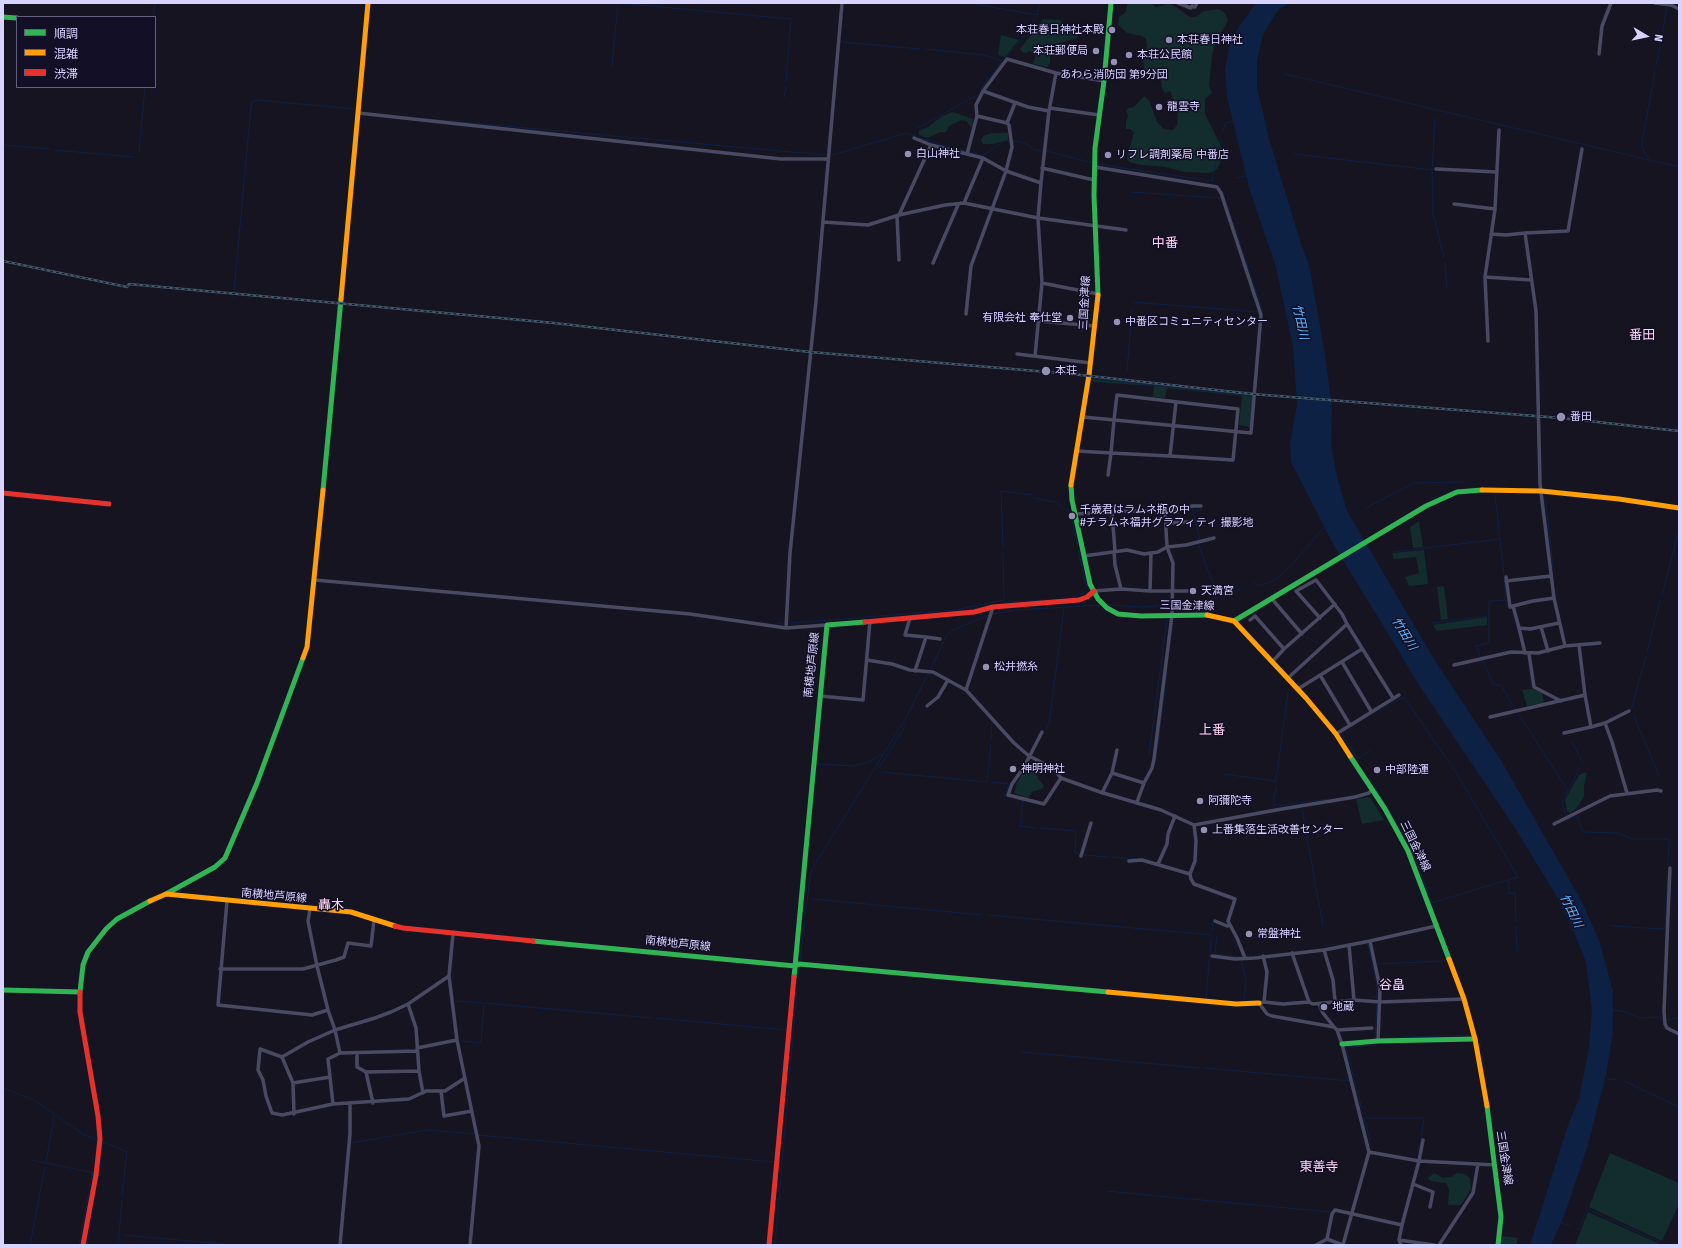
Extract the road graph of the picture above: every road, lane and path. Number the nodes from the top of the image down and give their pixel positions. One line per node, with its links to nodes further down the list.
1 (368, 3): 18 (main road)
2 (842, 3): 28 (street)
3 (1112, 3): 14 (main road, 三国金津線)
4 (1178, 3): 5 (street)
5 (1197, 3)
6 (1611, 3): 12 (street)
7 (1655, 3): 8 (street)
8 (1671, 4): 9 (street)
9 (1679, 9)
10 (3, 17): 11 (main road)
11 (16, 18)
12 (1599, 54)
13 (1056, 73): 14 (street); 15 (street); 17 (street)
14 (1104, 81): 19 (main road, 三国金津線)
15 (983, 91): 16 (street); 20 (street)
16 (1015, 103): 17 (street); 21 (street)
17 (1050, 109): 19 (street); 30 (street)
18 (358, 113): 28 (street); 86 (main road)
19 (1099, 115): 29 (main road, 三国金津線)
20 (977, 116): 21 (street); 26 (street)
21 (1007, 123): 32 (street)
22 (1499, 130): 33 (street)
23 (914, 138): 24 (street)
24 (931, 145): 26 (street); 41 (street)
25 (1582, 149): 46 (street)
26 (968, 152): 27 (street)
27 (983, 158): 32 (street); 36 (street)
28 (828, 159): 43 (street)
29 (1095, 164): 34 (main road, 三国金津線); 65 (street)
30 (1042, 168): 34 (street); 35 (street)
31 (1436, 169): 33 (street)
32 (1006, 171): 35 (street); 39 (street)
33 (1497, 172): 40 (street)
34 (1094, 180): 44 (main road, 三国金津線)
35 (1041, 183): 42 (street)
36 (964, 203): 38 (street); 39 (street)
37 (1454, 204): 40 (street)
38 (958, 205): 41 (street); 49 (street)
39 (992, 208): 42 (street); 54 (street)
40 (1495, 209): 47 (street)
41 (898, 216): 43 (street); 48 (street)
42 (1038, 218): 44 (street); 52 (street)
43 (822, 222): 107 (street)
44 (1095, 227): 45 (street); 53 (main road, 三国金津線)
45 (1126, 230)
46 (1525, 233): 47 (street); 51 (street)
47 (1492, 234): 50 (street)
48 (899, 260)
49 (933, 263)
50 (1485, 277): 51 (street); 57 (street)
51 (1532, 280): 70 (street)
52 (1042, 283): 53 (street); 55 (street)
53 (1098, 294): 56 (main road, 三国金津線)
54 (966, 314)
55 (1038, 320): 56 (street); 59 (street)
56 (1095, 326): 60 (main road, 三国金津線)
57 (1488, 341)
58 (1017, 354): 59 (street)
59 (1035, 356): 60 (street)
60 (1091, 363): 62 (main road, 三国金津線)
61 (1176, 402): 63 (street); 64 (street); 65 (street)
62 (1083, 417): 63 (street); 66 (main road, 三国金津線)
63 (1114, 420): 64 (street); 67 (street)
64 (1173, 426): 65 (street); 68 (street)
65 (1236, 432): 68 (street)
66 (1077, 451): 67 (street); 77 (main road, 三国金津線)
67 (1111, 454): 68 (street); 69 (street)
68 (1170, 456)
69 (1108, 475)
70 (1541, 492): 74 (main road); 85 (street); 93 (main road)
71 (3, 493): 72 (main road)
72 (109, 504)
73 (1201, 506): 75 (street)
74 (1679, 508)
75 (1165, 511): 76 (street); 79 (street)
76 (1112, 512): 77 (street); 82 (street)
77 (1075, 514): 84 (main road, 三国金津線)
78 (1186, 522): 79 (street)
79 (1167, 523): 81 (street)
80 (1214, 538): 81 (street)
81 (1167, 547): 83 (street); 90 (street)
82 (1115, 551): 83 (street); 84 (street); 87 (street)
83 (1150, 553): 89 (street)
84 (1084, 556): 88 (main road, 三国金津線)
85 (1551, 576): 92 (street); 95 (street)
86 (315, 580): 107 (street); 163 (main road)
87 (1121, 589): 88 (street); 89 (street)
88 (1094, 591): 96 (main road, 南横地芦原線); 97 (main road, 三国金津線)
89 (1150, 591): 90 (street)
90 (1172, 591): 91 (street); 97 (street)
91 (1188, 591)
92 (1554, 598): 95 (street); 103 (street)
93 (1272, 599): 100 (main road); 109 (street)
94 (1335, 604): 99 (street); 99 (street); 104 (street)
95 (1513, 606): 108 (street)
96 (993, 607): 98 (main road, 南横地芦原線); 128 (street)
97 (1172, 615): 100 (main road, 三国金津線); 148 (street)
98 (910, 618): 102 (main road, 南横地芦原線); 110 (street)
99 (1320, 618): 109 (street)
100 (1234, 620): 120 (main road, 三国金津線)
101 (1250, 620): 115 (street)
102 (870, 621): 105 (main road, 南横地芦原線); 119 (street)
103 (1559, 623): 106 (street); 114 (street)
104 (1347, 624): 116 (street); 125 (street)
105 (827, 625): 107 (street); 130 (main road, 南横地芦原線)
106 (1540, 627): 108 (street); 117 (street)
107 (786, 628)
108 (1519, 628): 118 (street)
109 (1302, 634): 115 (street)
110 (926, 637): 111 (street); 123 (street)
111 (940, 639)
112 (1600, 643): 113 (street)
113 (1579, 645): 114 (street); 131 (street)
114 (1565, 646): 117 (street)
115 (1284, 649): 120 (street)
116 (1362, 649): 121 (street); 132 (street)
117 (1548, 651): 118 (street)
118 (1527, 654): 122 (street); 133 (street)
119 (867, 660): 123 (street); 130 (street)
120 (1272, 662): 125 (main road, 三国金津線)
121 (1342, 662): 124 (street); 135 (street)
122 (1454, 665)
123 (915, 670): 126 (street)
124 (1320, 675): 127 (street); 139 (street)
125 (1288, 678): 127 (main road, 三国金津線)
126 (948, 680): 128 (street); 134 (street)
127 (1298, 689): 143 (main road, 三国金津線)
128 (966, 690): 145 (street)
129 (1399, 695): 132 (street)
130 (819, 696): 178 (main road, 南横地芦原線)
131 (1585, 696): 133 (street); 140 (street)
132 (1392, 698): 135 (street)
133 (1561, 701): 137 (street)
134 (927, 706)
135 (1371, 711): 139 (street)
136 (1629, 711): 138 (street)
137 (1490, 717)
138 (1605, 723): 140 (street); 152 (street)
139 (1350, 725): 143 (street)
140 (1591, 727): 142 (street)
141 (1042, 732): 145 (street)
142 (1564, 733)
143 (1336, 734): 149 (main road, 三国金津線)
144 (1117, 750): 146 (street)
145 (1029, 756): 147 (street); 147 (street)
146 (1112, 773): 148 (street); 151 (street)
147 (1061, 778): 151 (street)
148 (1144, 783): 153 (street)
149 (1372, 789): 157 (street); 169 (main road, 三国金津線)
150 (1661, 791): 152 (street)
151 (1102, 793): 153 (street)
152 (1627, 793): 156 (street)
153 (1137, 802): 154 (street)
154 (1174, 816): 157 (street); 160 (street)
155 (1091, 823): 158 (street)
156 (1554, 824)
157 (1194, 825): 162 (street)
158 (1081, 856)
159 (1129, 861): 160 (street)
160 (1158, 864): 162 (street)
161 (1670, 868): 197 (street)
162 (1190, 874): 168 (street)
163 (166, 894): 164 (main road, 南横地芦原線); 183 (main road)
164 (227, 901): 165 (main road, 南横地芦原線); 180 (street)
165 (310, 909): 166 (main road, 南横地芦原線); 179 (street)
166 (374, 920): 170 (main road, 南横地芦原線); 179 (street)
167 (1215, 921): 168 (street)
168 (1230, 926): 177 (street)
169 (1436, 926): 171 (street); 184 (main road, 三国金津線)
170 (453, 934): 178 (main road, 南横地芦原線); 181 (street)
171 (1370, 941): 172 (street); 189 (street)
172 (1349, 946): 173 (street); 185 (street)
173 (1324, 950): 174 (street); 186 (street)
174 (1292, 954): 176 (street); 188 (street)
175 (1212, 956): 177 (street)
176 (1263, 956): 177 (street); 187 (street)
177 (1245, 958)
178 (799, 965): 187 (main road); 232 (main road)
179 (316, 966): 180 (street); 192 (street)
180 (220, 969): 192 (street)
181 (449, 976): 190 (street); 199 (street)
182 (3, 990): 183 (main road)
183 (80, 992): 229 (main road)
184 (1464, 999): 189 (street); 198 (main road, 三国金津線)
185 (1354, 1000): 186 (street); 189 (street)
186 (1335, 1001): 191 (street)
187 (1261, 1002): 188 (street); 193 (street)
188 (1309, 1002): 191 (street)
189 (1380, 1002): 200 (street)
190 (408, 1004): 195 (street); 202 (street)
191 (1319, 1004): 193 (street)
192 (328, 1010): 195 (street)
193 (1334, 1027): 196 (street)
194 (1372, 1028): 196 (street)
195 (335, 1030): 203 (street); 205 (street)
196 (1337, 1030): 201 (street)
197 (1679, 1034)
198 (1476, 1039): 200 (main road); 222 (main road, 三国金津線)
199 (457, 1040): 202 (street); 209 (street)
200 (1378, 1041): 201 (main road)
201 (1342, 1044): 219 (street)
202 (417, 1049): 204 (street); 206 (street)
203 (340, 1053): 204 (street); 208 (street)
204 (357, 1054): 207 (street)
205 (282, 1057): 210 (street); 217 (street)
206 (419, 1071): 207 (street); 212 (street)
207 (366, 1072): 213 (street)
208 (330, 1077): 210 (street); 214 (street)
209 (465, 1078): 211 (street); 216 (street)
210 (293, 1083): 217 (street)
211 (441, 1091): 212 (street); 216 (street)
212 (423, 1093): 213 (street)
213 (373, 1103): 215 (street)
214 (333, 1104): 215 (street); 217 (street)
215 (350, 1104): 230 (street)
216 (472, 1111): 231 (street)
217 (294, 1114)
218 (1423, 1140): 220 (street)
219 (1369, 1152): 220 (street); 225 (street)
220 (1419, 1161): 221 (street); 223 (street)
221 (1478, 1164): 222 (street); 237 (street)
222 (1495, 1165): 238 (main road, 三国金津線)
223 (1413, 1184): 224 (street); 226 (street)
224 (1430, 1206)
225 (1352, 1212): 226 (street); 227 (street); 234 (street)
226 (1402, 1225): 228 (street)
227 (1327, 1239): 233 (street); 234 (street)
228 (1399, 1240): 235 (street); 236 (street)
229 (83, 1245)
230 (340, 1245)
231 (470, 1245)
232 (769, 1245)
233 (1316, 1245)
234 (1343, 1245)
235 (1401, 1245)
236 (1434, 1245)
237 (1439, 1245)
238 (1498, 1245)

